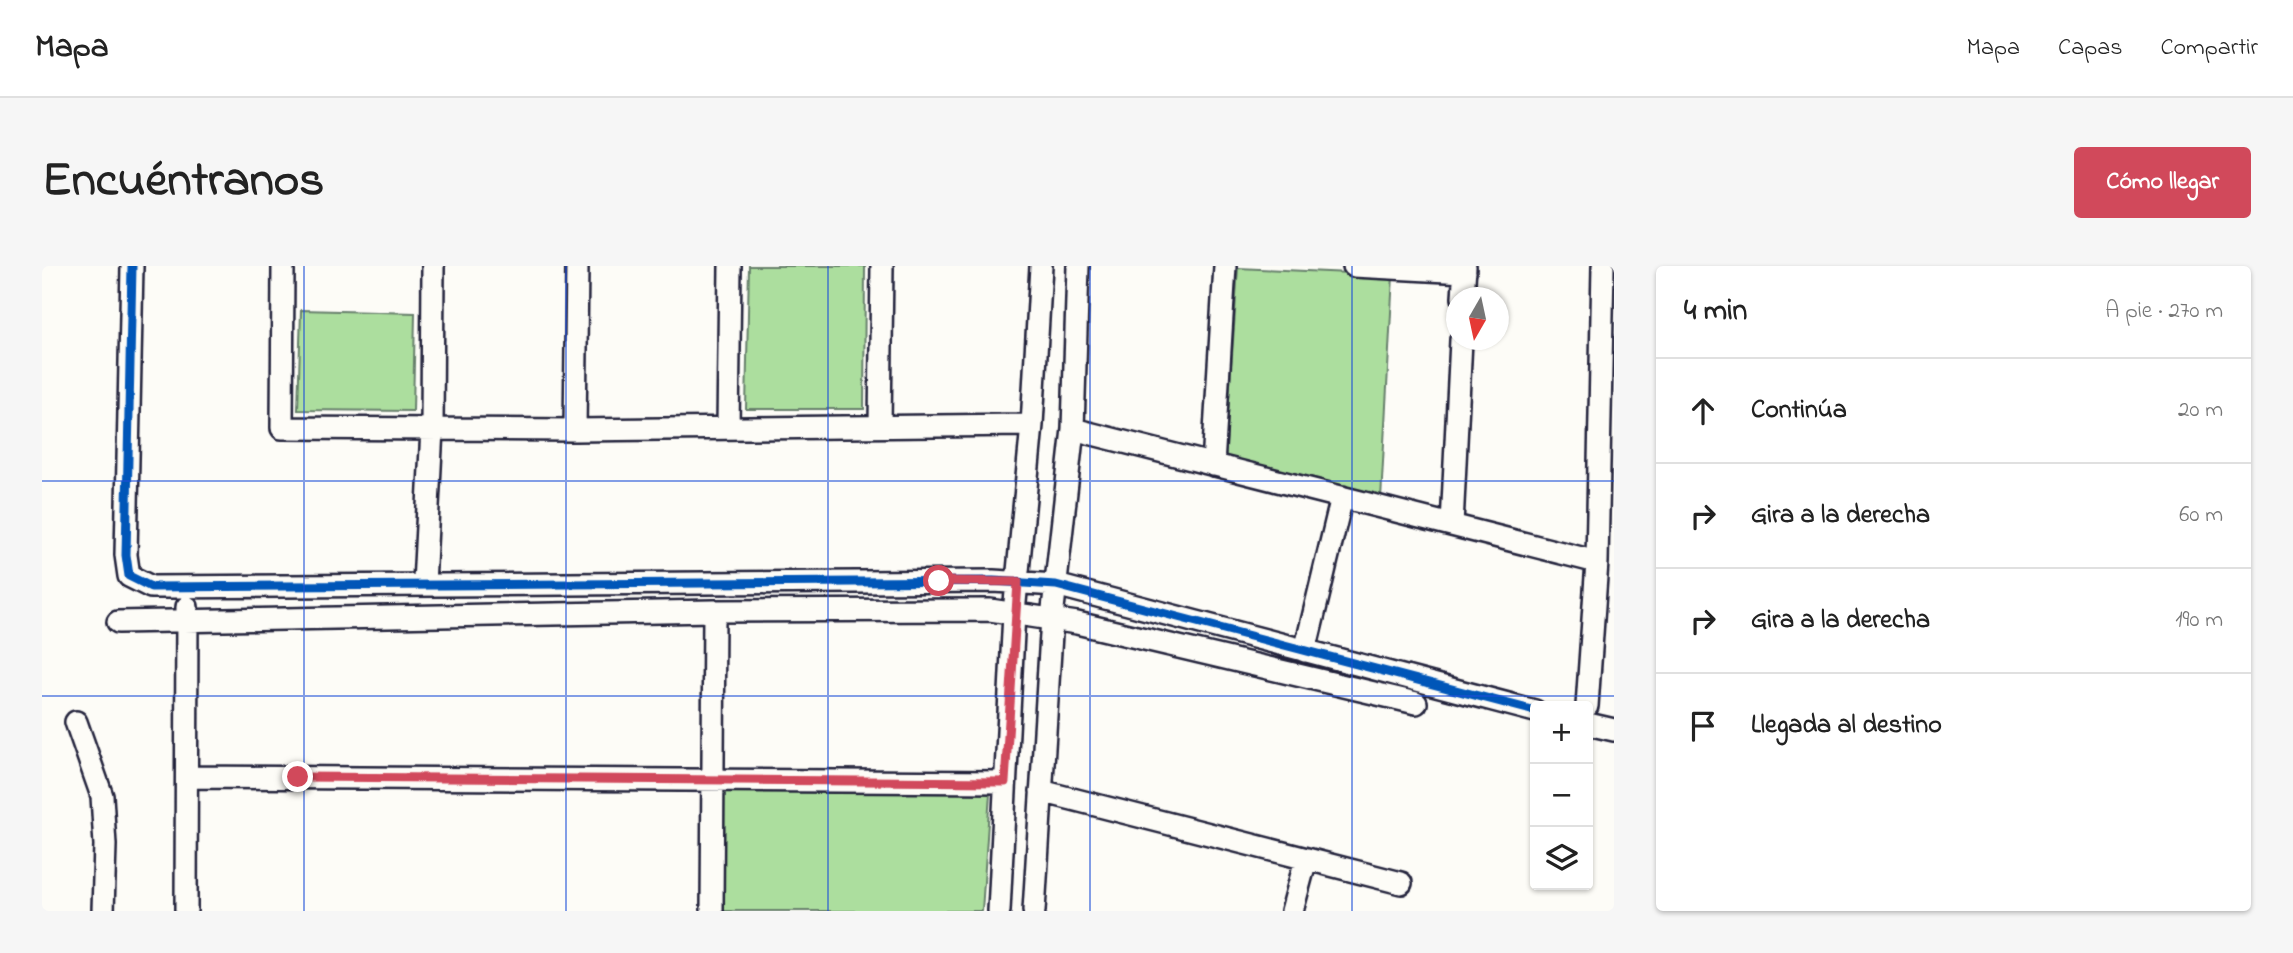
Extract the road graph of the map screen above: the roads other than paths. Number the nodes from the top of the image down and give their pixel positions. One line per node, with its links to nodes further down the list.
1 (132, 266): 28 (street)
2 (283, 266): 18 (street)
3 (433, 266): 18 (street)
4 (577, 266): 20 (street)
5 (730, 266): 17 (street)
6 (882, 266): 16 (street)
7 (1041, 266): 15 (street)
8 (1078, 266): 19 (street)
9 (1226, 266): 21 (street)
10 (1354, 266): 12 (street)
11 (1603, 266): 24 (street)
12 (1465, 269): 13 (street)
13 (1464, 287)
14 (1461, 350): 23 (street)
15 (1032, 425): 16 (street); 25 (street)
16 (880, 426): 17 (street)
17 (728, 428): 20 (street)
18 (432, 429): 20 (street); 26 (street)
19 (1073, 429): 21 (street); 27 (street)
20 (575, 430)
21 (1213, 465): 22 (street)
22 (1342, 497): 23 (street); 34 (street)
23 (1452, 525): 24 (street)
24 (1597, 562): 35 (street)
25 (1018, 582): 26 (street); 27 (street); 30 (street)
26 (424, 584): 28 (street)
27 (1056, 585): 31 (street); 34 (street)
28 (187, 588): 32 (street)
29 (714, 611): 30 (street); 32 (street); 42 (street)
30 (1014, 612): 31 (street); 43 (street)
31 (1052, 618): 36 (street); 44 (street)
32 (187, 620): 33 (street); 41 (street)
33 (118, 622)
34 (1305, 651): 37 (street)
35 (1587, 701)
36 (1416, 703)
37 (1530, 710)
38 (76, 722): 47 (street)
39 (1593, 725): 40 (street)
40 (1614, 730)
41 (187, 776): 42 (street); 48 (street)
42 (713, 779): 43 (street); 49 (street)
43 (1005, 782): 50 (street)
44 (1041, 791): 45 (street); 51 (street)
45 (1306, 859): 46 (street); 52 (street)
46 (1401, 883)
47 (103, 911)
48 (186, 911)
49 (712, 911)
50 (999, 911)
51 (1034, 911)
52 (1292, 911)

